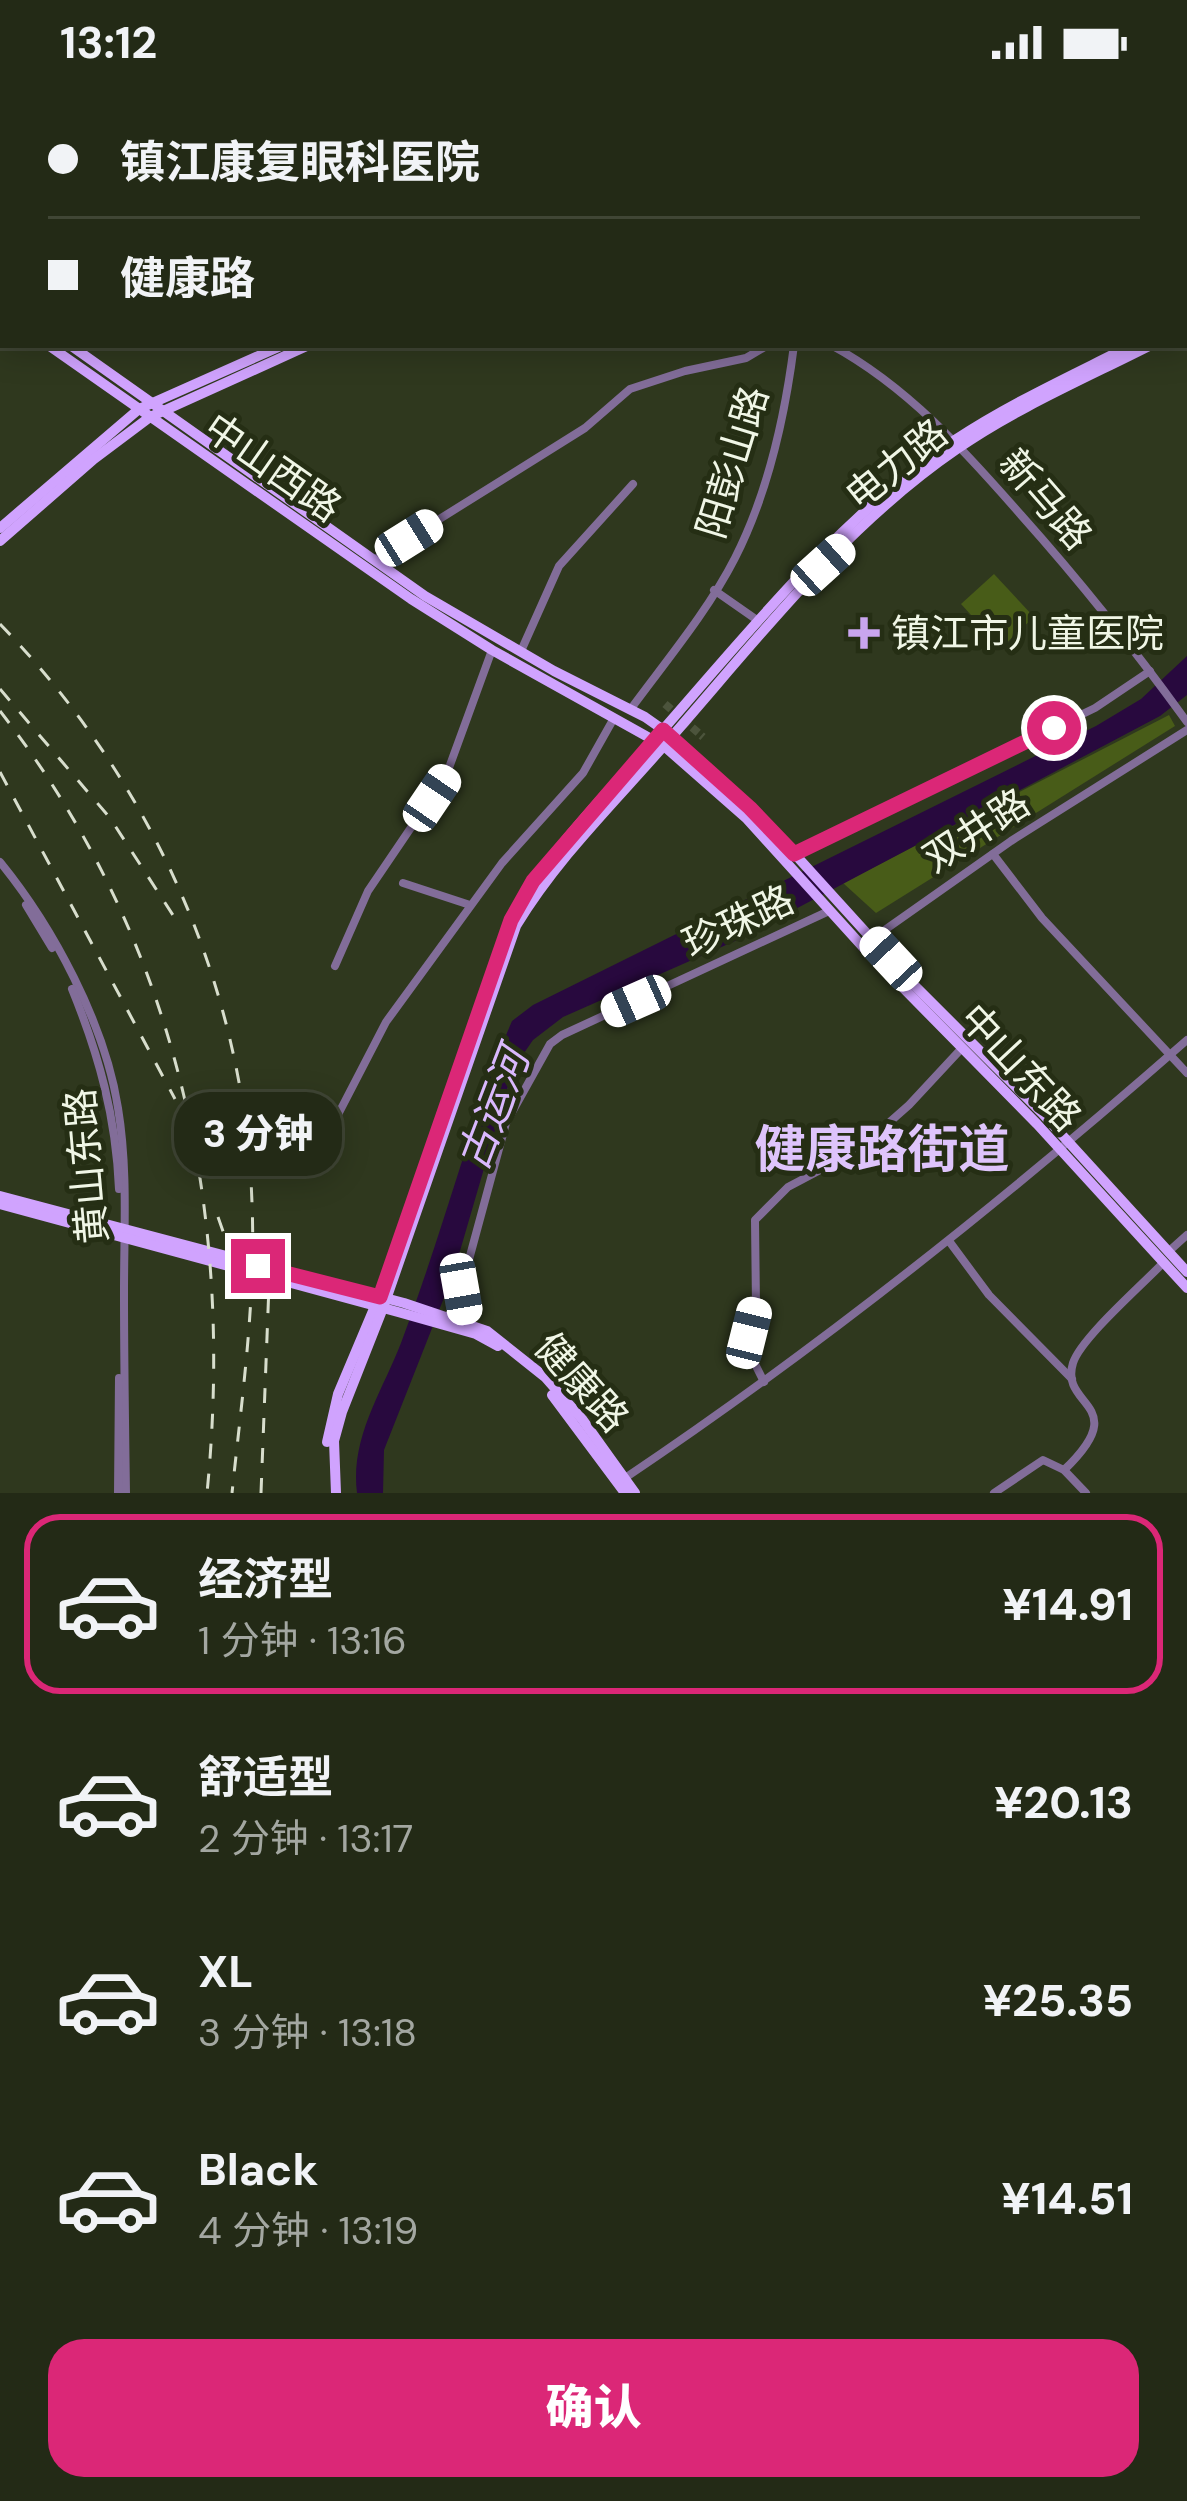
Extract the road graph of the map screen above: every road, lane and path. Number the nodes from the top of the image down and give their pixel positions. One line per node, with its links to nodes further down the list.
1 (52, 348): 12 (main road, 中山西路)
2 (74, 348): 10 (main road, 中山西路)
3 (276, 348): 10 (main road)
4 (302, 348): 11 (main road)
5 (763, 348): 17 (street)
6 (794, 348): 18 (street, 阳彭山路)
7 (836, 348): 13 (street, 新马路)
8 (1127, 348): 13 (main road, 电力路)
9 (1145, 348): 13 (main road, 电力路)
10 (152, 401): 11 (main road, 中山西路); 12 (main road)
11 (164, 410): 12 (main road); 17 (main road, 中山西路)
12 (145, 413): 15 (main road); 16 (main road); 17 (main road, 中山西路)
13 (957, 444): 19 (main road, 电力路); 22 (street, 新马路); 26 (main road, 电力路)
14 (633, 484): 21 (street)
15 (0, 528)
16 (0, 541)
17 (369, 564): 20 (main road, 中山西路); 21 (main road, 中山西路)
18 (714, 590): 19 (street); 23 (street, 阳彭山路)
19 (757, 620): 26 (main road, 电力路)
20 (492, 650): 24 (main road, 中山西路); 35 (street)
21 (520, 652): 23 (main road, 中山西路)
22 (1150, 671): 25 (street, 新马路); 28 (street)
23 (631, 710): 26 (main road, 中山西路)
24 (615, 717): 26 (main road, 中山西路); 32 (street)
25 (1187, 726): 27 (street, 双井路)
26 (663, 738): 28 (main road, 中山东路); 49 (main road)
27 (993, 854): 34 (street, 双井路); 38 (street)
28 (795, 860): 31 (main road, 中山东路)
29 (0, 866): 43 (street, 黄山东路)
30 (403, 883): 32 (street)
31 (826, 896): 33 (main road, 中山东路); 34 (main road, 中山东路)
32 (470, 905): 41 (street)
33 (830, 910): 34 (main road, 中山东路); 50 (street, 珍珠路)
34 (866, 942): 37 (main road, 中山东路); 40 (main road, 中山东路)
35 (335, 966)
36 (1187, 1040): 38 (street)
37 (963, 1046): 40 (main road, 中山东路); 52 (street)
38 (1170, 1054): 39 (street); 40 (street)
39 (1187, 1073)
40 (1063, 1147): 45 (street); 46 (main road, 中山东路)
41 (320, 1162)
42 (0, 1200): 43 (main road, 健康路)
43 (123, 1233): 49 (main road, 健康路); 55 (street, 黄山东路)
44 (1187, 1235): 46 (street)
45 (949, 1241): 51 (street); 52 (street)
46 (1166, 1258): 47 (main road, 中山东路); 48 (main road, 中山东路); 51 (street)
47 (1187, 1272)
48 (1187, 1288)
49 (381, 1302): 50 (main road, 健康路); 56 (main road)
50 (459, 1323): 54 (main road, 健康路)
51 (1073, 1380): 53 (street)
52 (764, 1382): 54 (street)
53 (1064, 1470): 58 (street); 59 (street)
54 (623, 1484): 57 (main road, 健康路)
55 (122, 1493)
56 (333, 1493)
57 (635, 1493)
58 (994, 1493)
59 (1086, 1493)

